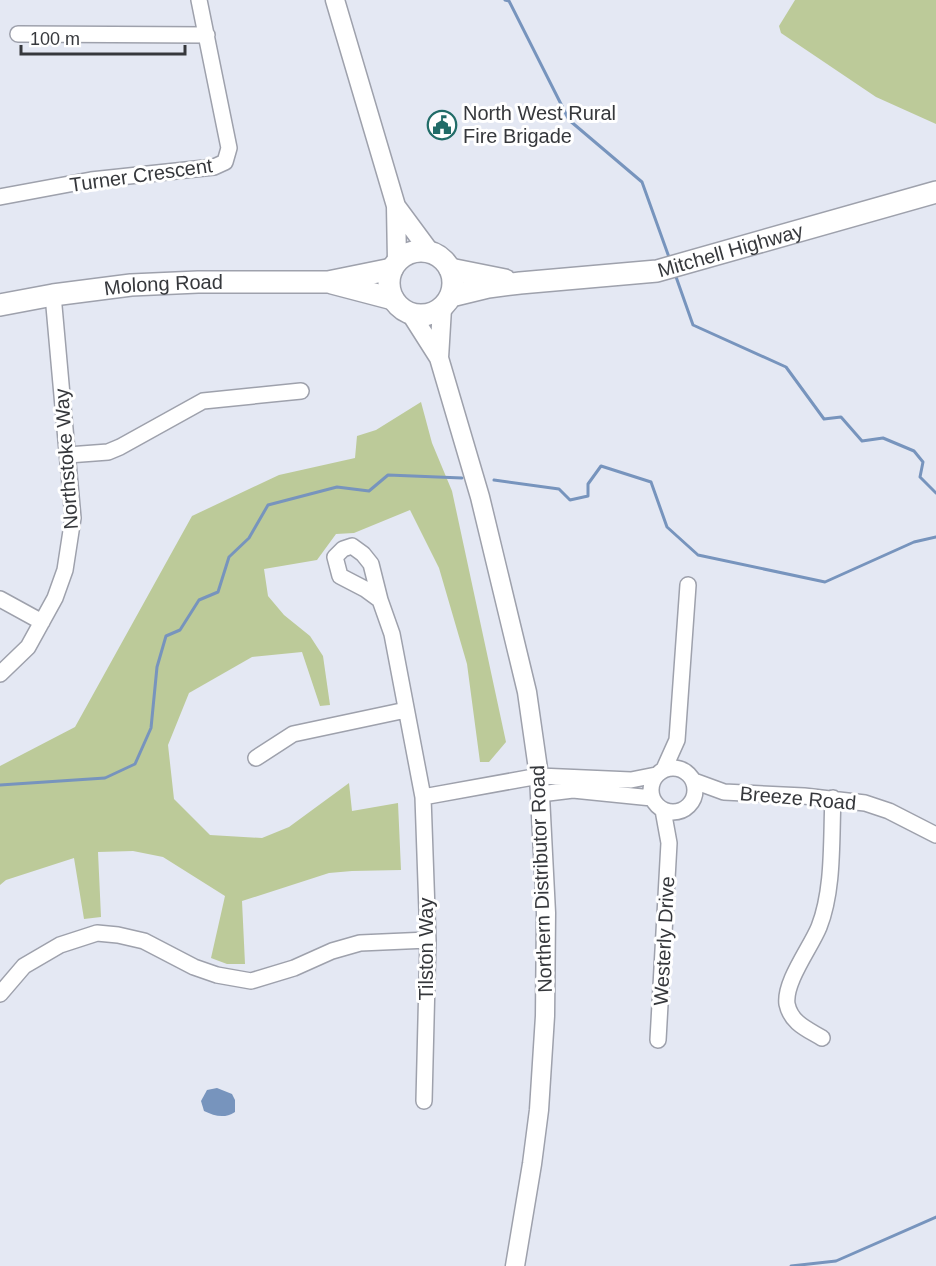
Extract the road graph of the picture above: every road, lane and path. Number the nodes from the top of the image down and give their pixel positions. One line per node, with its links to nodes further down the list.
1 (199, 0): 4 (street, Turner Crescent)
2 (335, 0): 7 (main road)
3 (18, 34): 4 (street)
4 (207, 35): 6 (street, Turner Crescent)
5 (936, 192): 12 (highway, Mitchell Highway)
6 (0, 197)
7 (396, 206): 8 (main road); 9 (main road)
8 (430, 252): 9 (highway); 10 (highway)
9 (395, 265): 11 (highway, Molong Road); 14 (highway)
10 (450, 269): 12 (highway, Mitchell Highway); 15 (highway)
11 (328, 282): 13 (highway, Molong Road); 14 (highway, Molong Road)
12 (520, 283): 15 (highway, Mitchell Highway)
13 (53, 295): 16 (highway, Molong Road); 20 (street, Northstoke Way)
14 (393, 299): 17 (highway)
15 (447, 302): 17 (highway); 18 (main road, Northern Distributor Road)
16 (0, 305)
17 (411, 314): 18 (main road, Northern Distributor Road)
18 (439, 358): 31 (main road, Northern Distributor Road)
19 (301, 390): 20 (street)
20 (68, 455): 24 (street, Northstoke Way)
21 (688, 585): 27 (street)
22 (0, 599): 24 (street)
23 (380, 600): 26 (street, Tilston Way)
24 (42, 622): 25 (street, Northstoke Way)
25 (0, 674)
26 (406, 710): 28 (street); 33 (street, Tilston Way)
27 (676, 740): 29 (street); 30 (street)
28 (256, 758)
29 (660, 772): 30 (street); 31 (street); 35 (street)
30 (689, 776): 32 (street, Breeze Road); 36 (street)
31 (539, 785): 33 (street); 35 (street); 44 (main road, Northern Distributor Road)
32 (724, 792): 34 (street, Breeze Road); 36 (street, Breeze Road)
33 (423, 797): 39 (street, Tilston Way)
34 (833, 798): 37 (street, Breeze Road); 41 (street)
35 (658, 804): 36 (street); 38 (street, Westerly Drive)
36 (687, 807): 38 (street, Westerly Drive)
37 (936, 835)
38 (669, 843): 42 (street, Westerly Drive)
39 (428, 940): 40 (street); 43 (street, Tilston Way)
40 (0, 994)
41 (822, 1038)
42 (658, 1040)
43 (424, 1101)
44 (515, 1266)

